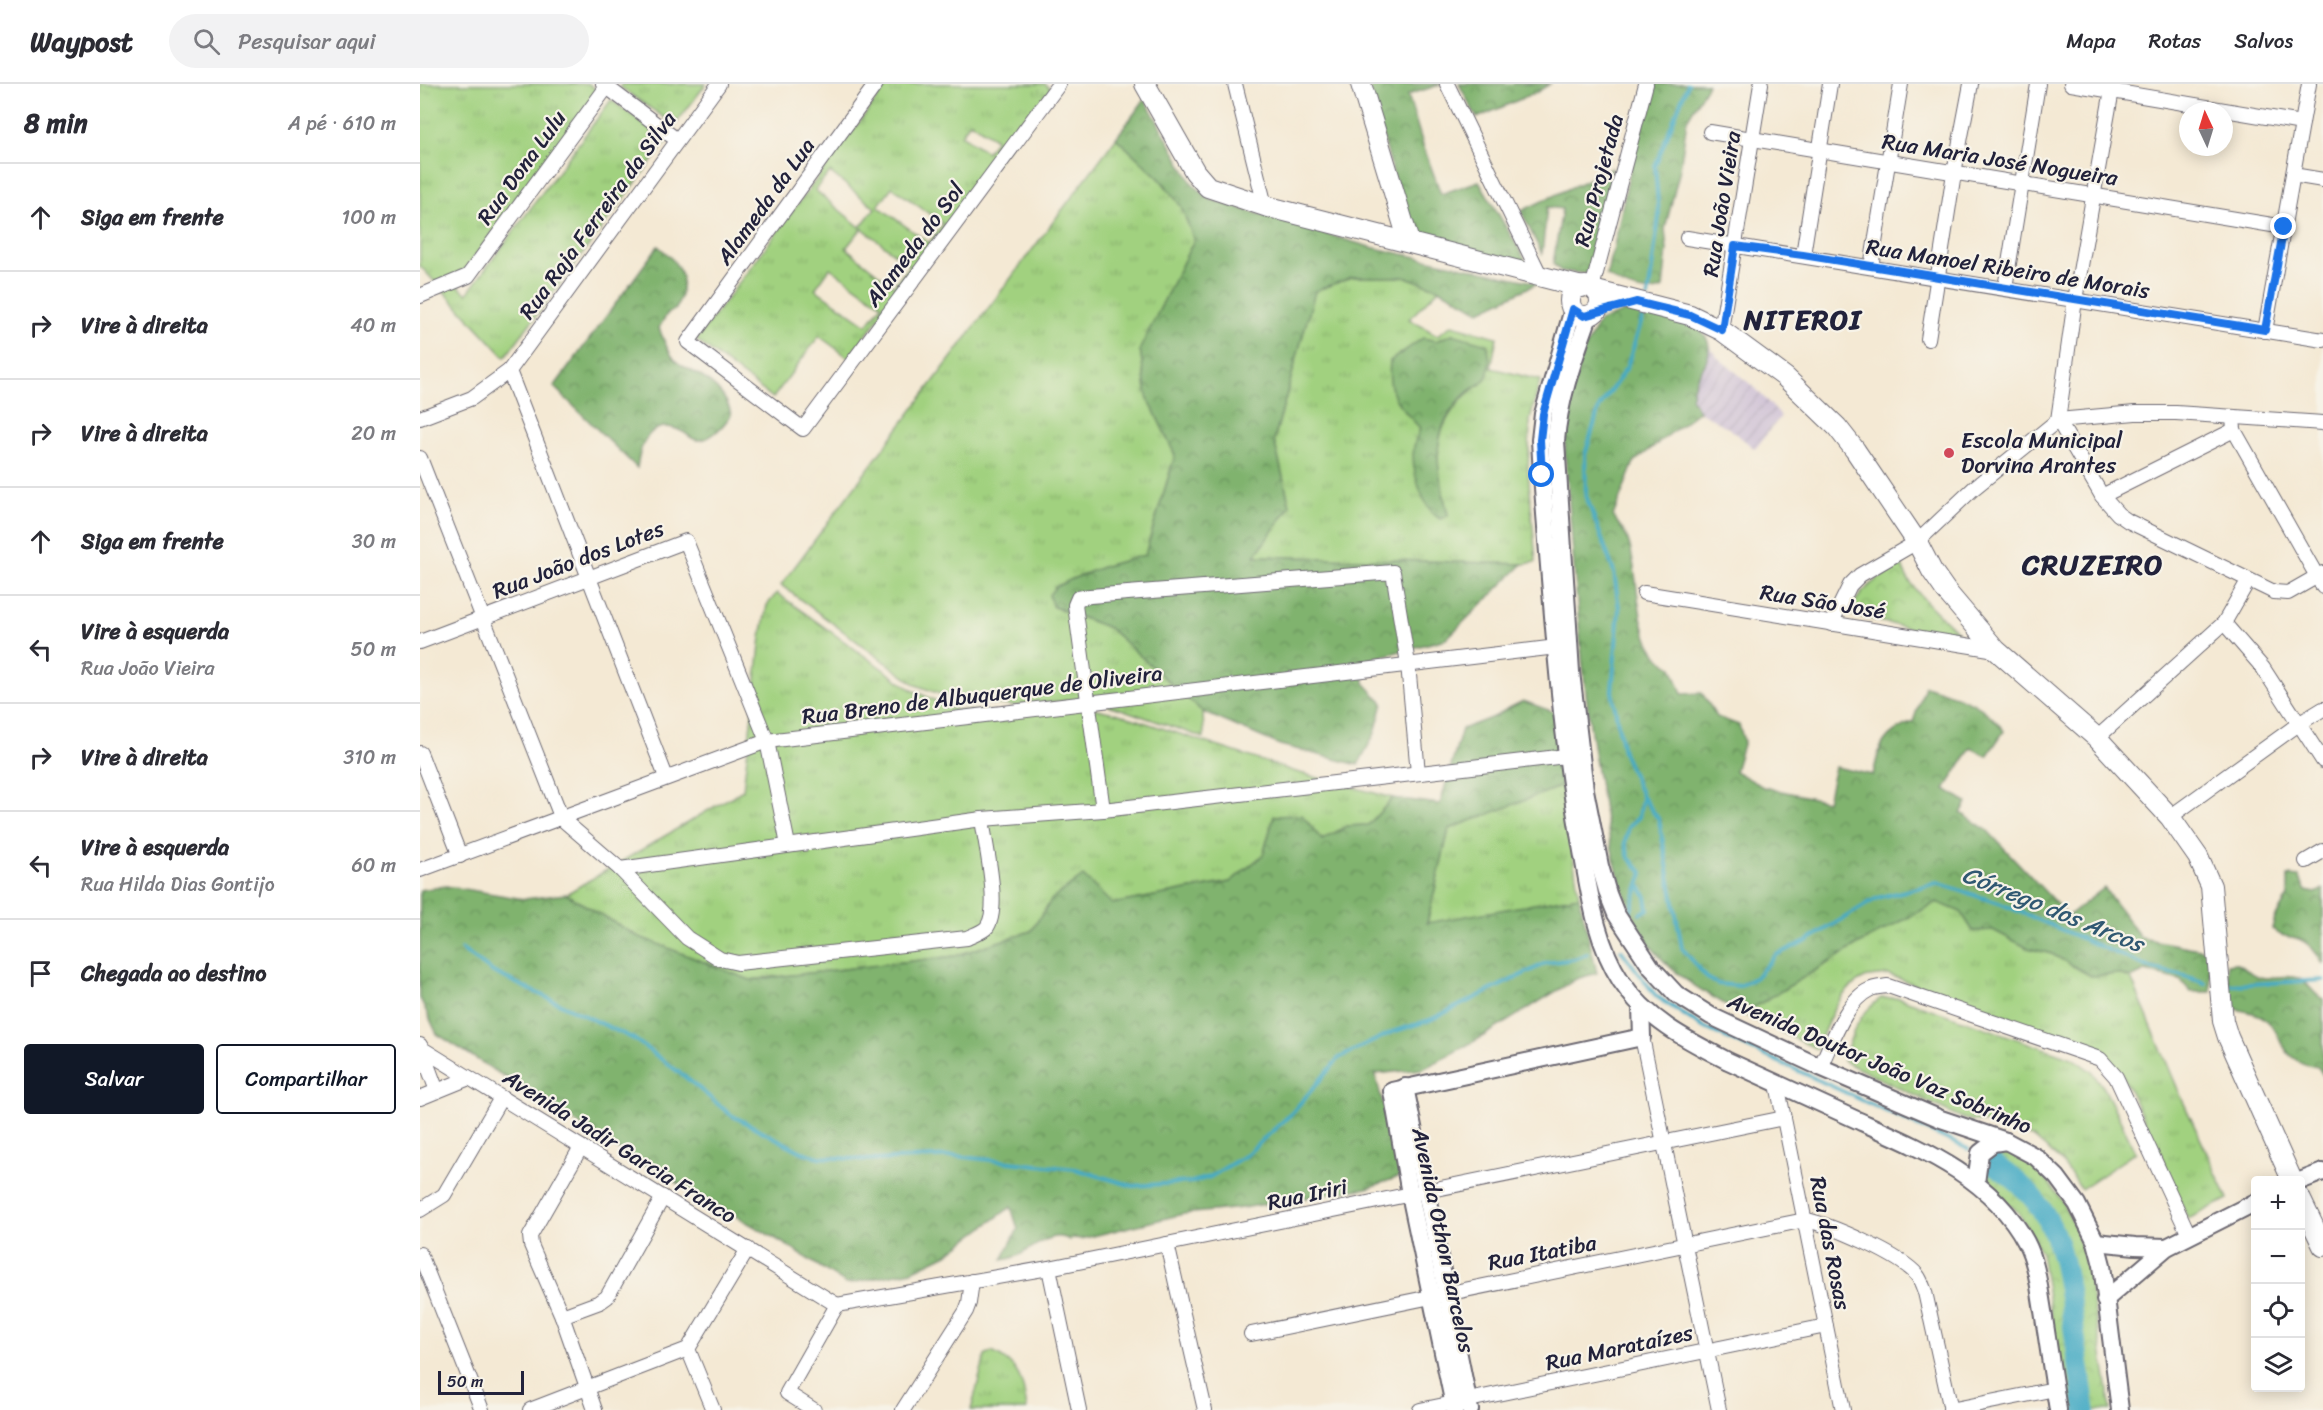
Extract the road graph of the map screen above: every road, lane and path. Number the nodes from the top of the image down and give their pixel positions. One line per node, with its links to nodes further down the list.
1 (718, 84): 21 (street, Rua Raja Ferreira da Silva)
2 (876, 84): 53 (street, Alameda da Lua)
3 (1145, 84): 29 (main road)
4 (1235, 84): 29 (street)
5 (1360, 84): 32 (main road)
6 (1447, 84): 37 (street)
7 (1646, 84): 38 (street, Rua Projetada)
8 (1761, 84): 20 (street, Rua João Vieira)
9 (1830, 84): 22 (street)
10 (1901, 84): 23 (street)
11 (1971, 84): 24 (street)
12 (2038, 84): 27 (street)
13 (2071, 84): 17 (street)
14 (2309, 84): 18 (street)
15 (606, 85): 21 (street); 40 (street, Rua Dona Lulu)
16 (1056, 85): 53 (street, Alameda do Sol)
17 (2112, 88): 18 (street); 28 (street)
18 (2302, 123): 25 (street)
19 (1710, 132): 20 (street, Rua Maria José Nogueira)
20 (1752, 139): 22 (street, Rua Maria José Nogueira); 33 (street, Rua João Vieira)
21 (677, 140): 48 (street, Rua Raja Ferreira da Silva)
22 (1819, 150): 23 (street, Rua Maria José Nogueira); 34 (street)
23 (1887, 162): 24 (street, Rua Maria José Nogueira); 35 (street)
24 (1954, 173): 27 (street, Rua Maria José Nogueira); 36 (street)
25 (2293, 175): 26 (street); 30 (street)
26 (2323, 180)
27 (2023, 184): 28 (street, Rua Maria José Nogueira); 39 (street)
28 (2093, 195): 30 (street, Rua Maria José Nogueira); 41 (street)
29 (1265, 206): 32 (main road)
30 (2284, 227): 45 (street)
31 (1687, 238): 33 (street, Rua Manoel Ribeiro de Morais)
32 (1409, 242): 37 (main road)
33 (1735, 246): 34 (street, Rua Manoel Ribeiro de Morais); 44 (street, Rua João Vieira)
34 (1803, 255): 35 (street, Rua Manoel Ribeiro de Morais)
35 (1872, 267): 36 (street, Rua Manoel Ribeiro de Morais)
36 (1937, 277): 39 (street, Rua Manoel Ribeiro de Morais); 46 (street)
37 (1543, 278): 38 (main road); 43 (main road)
38 (1590, 288): 42 (main road); 43 (main road); 43 (main road)
39 (2006, 288): 41 (street, Rua Manoel Ribeiro de Morais)
40 (420, 296)
41 (2075, 300): 45 (street, Rua Manoel Ribeiro de Morais); 50 (street)
42 (1638, 302): 43 (main road); 44 (main road)
43 (1581, 311): 65 (street, Avenida Doutor João Vaz Sobrinho)
44 (1722, 330): 56 (main road)
45 (2265, 330): 47 (street, Rua Manoel Ribeiro de Morais)
46 (1928, 339)
47 (2323, 340)
48 (509, 371): 49 (street, Rua Raja Ferreira da Silva); 57 (street)
49 (420, 418)
50 (2058, 420): 51 (street); 55 (street); 56 (street)
51 (2233, 423): 52 (street); 55 (street); 58 (street)
52 (2323, 423)
53 (803, 429)
54 (420, 458): 61 (street)
55 (2102, 496): 59 (street)
56 (1917, 542): 63 (street); 66 (main road)
57 (588, 578): 61 (street, Rua João dos Lotes); 72 (street, Rua João dos Lotes); 77 (street)
58 (2321, 579): 59 (street)
59 (2248, 581): 62 (street)
60 (1644, 593): 63 (street, Rua São José)
61 (483, 618): 64 (street, Rua João dos Lotes); 80 (street)
62 (2223, 623): 70 (street); 71 (street)
63 (1831, 624): 66 (street, Rua São José)
64 (420, 642)
65 (1562, 646): 67 (street, Rua Breno de Albuquerque de Oliveira); 74 (street, Avenida Doutor João Vaz Sobrinho); 88 (street, Avenida Doutor João Vaz Sobrinho)
66 (1996, 650): 71 (main road)
67 (1408, 664): 68 (street, Rua Breno de Albuquerque de Oliveira); 68 (street); 76 (street)
68 (1088, 703): 72 (street, Rua Breno de Albuquerque de Oliveira); 78 (street)
69 (2323, 709): 70 (street)
70 (2300, 723): 75 (street); 79 (street)
71 (2097, 738): 79 (main road)
72 (767, 741): 77 (street, Rua Breno de Albuquerque de Oliveira); 82 (street, Rua João dos Lotes)
73 (420, 753): 84 (street)
74 (1566, 756): 76 (street); 89 (street, Avenida Doutor João Vaz Sobrinho)
75 (2323, 761)
76 (1418, 773): 78 (street)
77 (666, 777): 80 (street, Rua Breno de Albuquerque de Oliveira)
78 (1103, 810): 81 (street)
79 (2170, 817): 104 (main road)
80 (562, 819): 84 (street, Rua Breno de Albuquerque de Oliveira); 86 (street)
81 (982, 819): 82 (street); 86 (street)
82 (788, 845): 86 (street)
83 (2323, 851): 85 (street)
84 (460, 856): 87 (street, Rua Breno de Albuquerque de Oliveira)
85 (2306, 861)
86 (620, 869)
87 (420, 870)
88 (1636, 944): 89 (street); 93 (street, Avenida Doutor João Vaz Sobrinho)
89 (1608, 956): 90 (street, Avenida Doutor João Vaz Sobrinho)
90 (1641, 1006): 91 (street); 95 (street, Avenida Doutor João Vaz Sobrinho)
91 (1642, 1037): 101 (street); 107 (street, Avenida Othon Barcelos)
92 (421, 1046): 94 (street, Avenida Jadir Garcia Franco); 96 (street, Avenida Jadir Garcia Franco)
93 (1820, 1067): 100 (street, Avenida Doutor João Vaz Sobrinho); 113 (street)
94 (469, 1078): 96 (street); 98 (street, Avenida Jadir Garcia Franco)
95 (1777, 1084): 99 (street, Rua das Rosas); 106 (street, Avenida Doutor João Vaz Sobrinho)
96 (437, 1091): 97 (street)
97 (420, 1098)
98 (501, 1098): 102 (street, Avenida Jadir Garcia Franco); 111 (street)
99 (1784, 1118): 101 (street, Rua Iriri); 112 (street, Rua das Rosas)
100 (2006, 1141): 106 (street); 114 (street, Avenida Doutor João Vaz Sobrinho)
101 (1665, 1142): 107 (street, Rua Iriri); 116 (street)
102 (581, 1148): 108 (street, Avenida Jadir Garcia Franco); 126 (street)
103 (2323, 1172): 105 (street)
104 (2290, 1176)
105 (2305, 1179)
106 (1976, 1183): 132 (street, Avenida Doutor João Vaz Sobrinho)
107 (1418, 1192): 115 (street, Rua Iriri); 123 (street, Avenida Othon Barcelos)
108 (663, 1197): 119 (street, Avenida Jadir Garcia Franco); 126 (street)
109 (2251, 1204): 113 (street)
110 (2305, 1207): 117 (main road)
111 (420, 1210)
112 (1805, 1220): 116 (street, Rua Itatiba); 127 (street, Rua das Rosas); 145 (street)
113 (2189, 1235): 118 (street)
114 (2096, 1242): 118 (street); 124 (street, Avenida Doutor João Vaz Sobrinho)
115 (1167, 1244): 121 (street, Rua Iriri); 141 (street)
116 (1686, 1246): 123 (street, Rua Itatiba); 130 (street)
117 (2323, 1246)
118 (2168, 1247): 124 (street)
119 (748, 1250): 125 (street, Avenida Jadir Garcia Franco); 129 (street)
120 (420, 1254): 134 (street)
121 (1049, 1268): 122 (street, Rua Iriri); 140 (street)
122 (972, 1281): 125 (street, Rua Iriri); 139 (street)
123 (1439, 1294): 128 (street, Rua Itatiba); 133 (street, Avenida Othon Barcelos)
124 (2105, 1300): 147 (street, Avenida Doutor João Vaz Sobrinho)
125 (837, 1305): 138 (street)
126 (562, 1316): 131 (street)
127 (1826, 1326): 130 (street, Rua Marataízes); 144 (street, Rua das Rosas)
128 (1251, 1334)
129 (688, 1349): 131 (street); 137 (street)
130 (1707, 1350): 133 (street, Rua Marataízes); 143 (street)
131 (586, 1388): 135 (street); 136 (street)
132 (2055, 1389): 145 (street); 146 (street, Avenida Doutor João Vaz Sobrinho)
133 (1462, 1406): 142 (street, Rua Marataízes)
134 (482, 1410)
135 (530, 1410)
136 (595, 1410)
137 (712, 1410)
138 (814, 1410)
139 (903, 1410)
140 (1079, 1410)
141 (1205, 1410)
142 (1420, 1410)
143 (1719, 1410)
144 (1843, 1410)
145 (1950, 1410)
146 (2058, 1410)
147 (2120, 1410)

